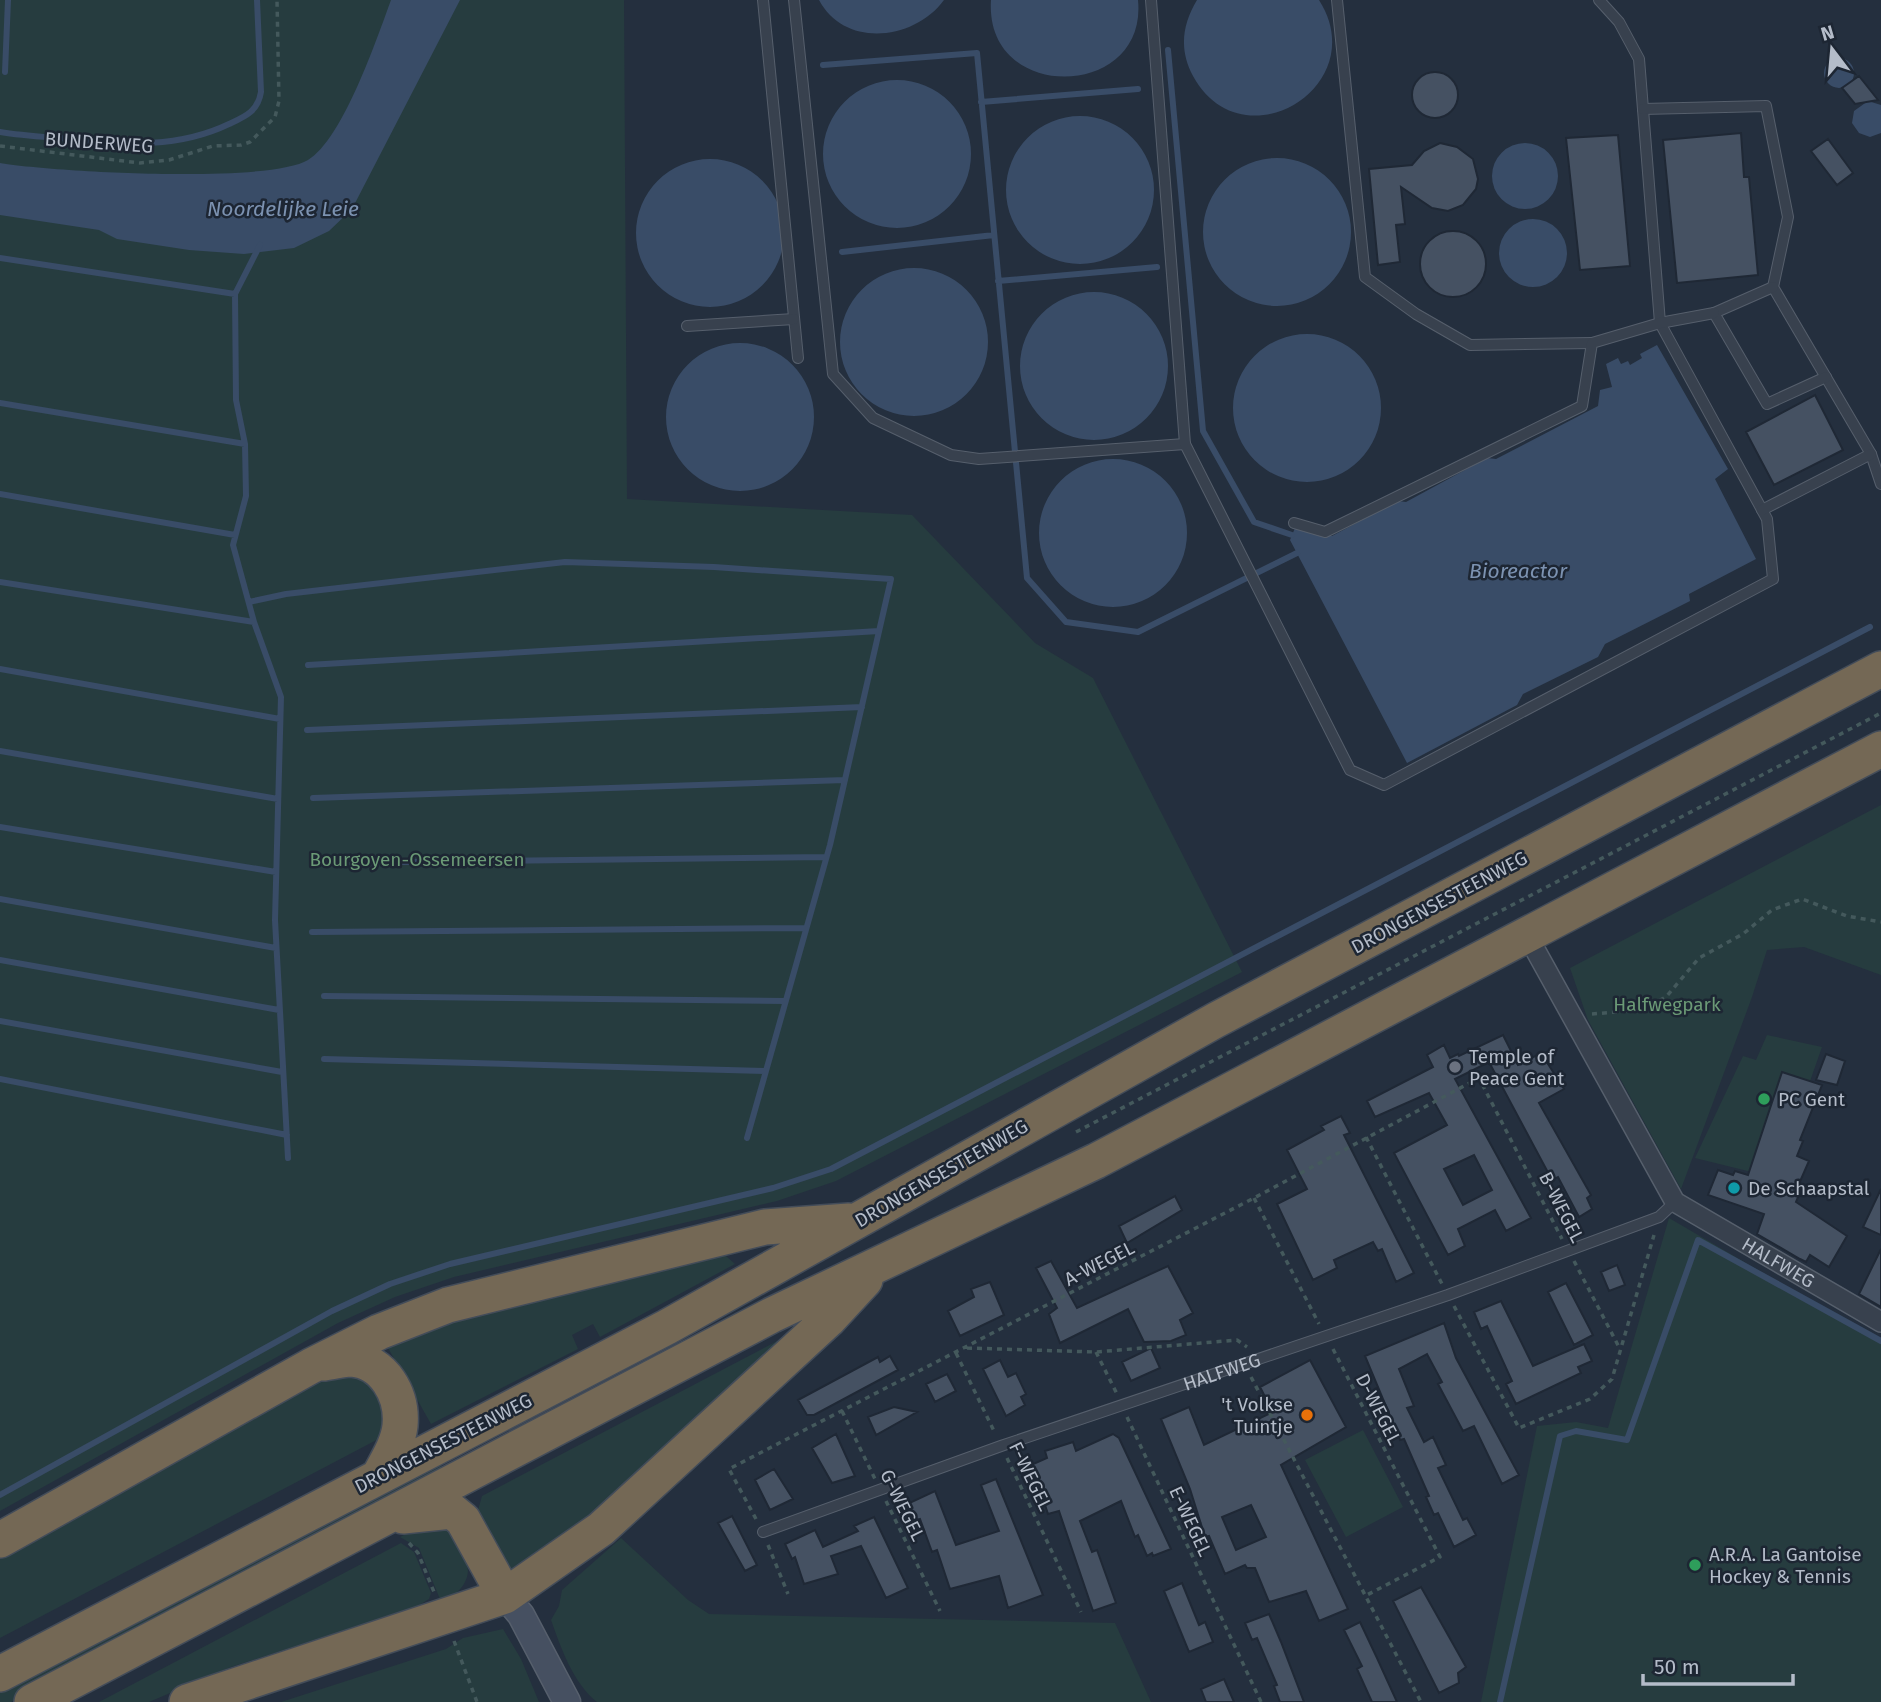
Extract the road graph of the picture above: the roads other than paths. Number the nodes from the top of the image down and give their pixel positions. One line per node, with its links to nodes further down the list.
1 (763, 0): 9 (lane)
2 (794, 0): 15 (lane)
3 (1151, 0): 15 (lane)
4 (1337, 0): 12 (lane)
5 (1599, 0): 6 (lane)
6 (1643, 109): 7 (lane); 10 (lane)
7 (1773, 287): 8 (lane); 14 (lane)
8 (1714, 313): 10 (lane); 14 (lane)
9 (794, 319): 11 (lane); 13 (lane)
10 (1660, 323): 12 (lane); 18 (lane)
11 (687, 326)
12 (1592, 343): 19 (lane)
13 (798, 358)
14 (1826, 377): 16 (lane)
15 (1185, 444): 18 (lane)
16 (1871, 454): 17 (lane); 18 (lane)
17 (1881, 484)
18 (1762, 510)
19 (1294, 523)
20 (1881, 669): 24 (highway, DRONGENSESTEENWEG)
21 (1881, 749): 22 (highway, DRONGENSESTEENWEG)
22 (1527, 935): 23 (street); 25 (highway, DRONGENSESTEENWEG)
23 (1675, 1202): 26 (street, HALFWEG); 30 (lane, HALFWEG)
24 (859, 1220): 27 (highway); 29 (highway, DRONGENSESTEENWEG)
25 (877, 1267): 29 (highway, DRONGENSESTEENWEG); 32 (highway)
26 (1881, 1322)
27 (311, 1366): 28 (highway); 31 (highway)
28 (379, 1476): 29 (highway, DRONGENSESTEENWEG); 33 (highway, DRONGENSESTEENWEG)
29 (454, 1481): 32 (highway); 35 (highway, DRONGENSESTEENWEG)
30 (763, 1532)
31 (0, 1540)
32 (505, 1596): 34 (street); 36 (highway)
33 (0, 1674)
34 (562, 1699)
35 (32, 1702)
36 (187, 1702)

